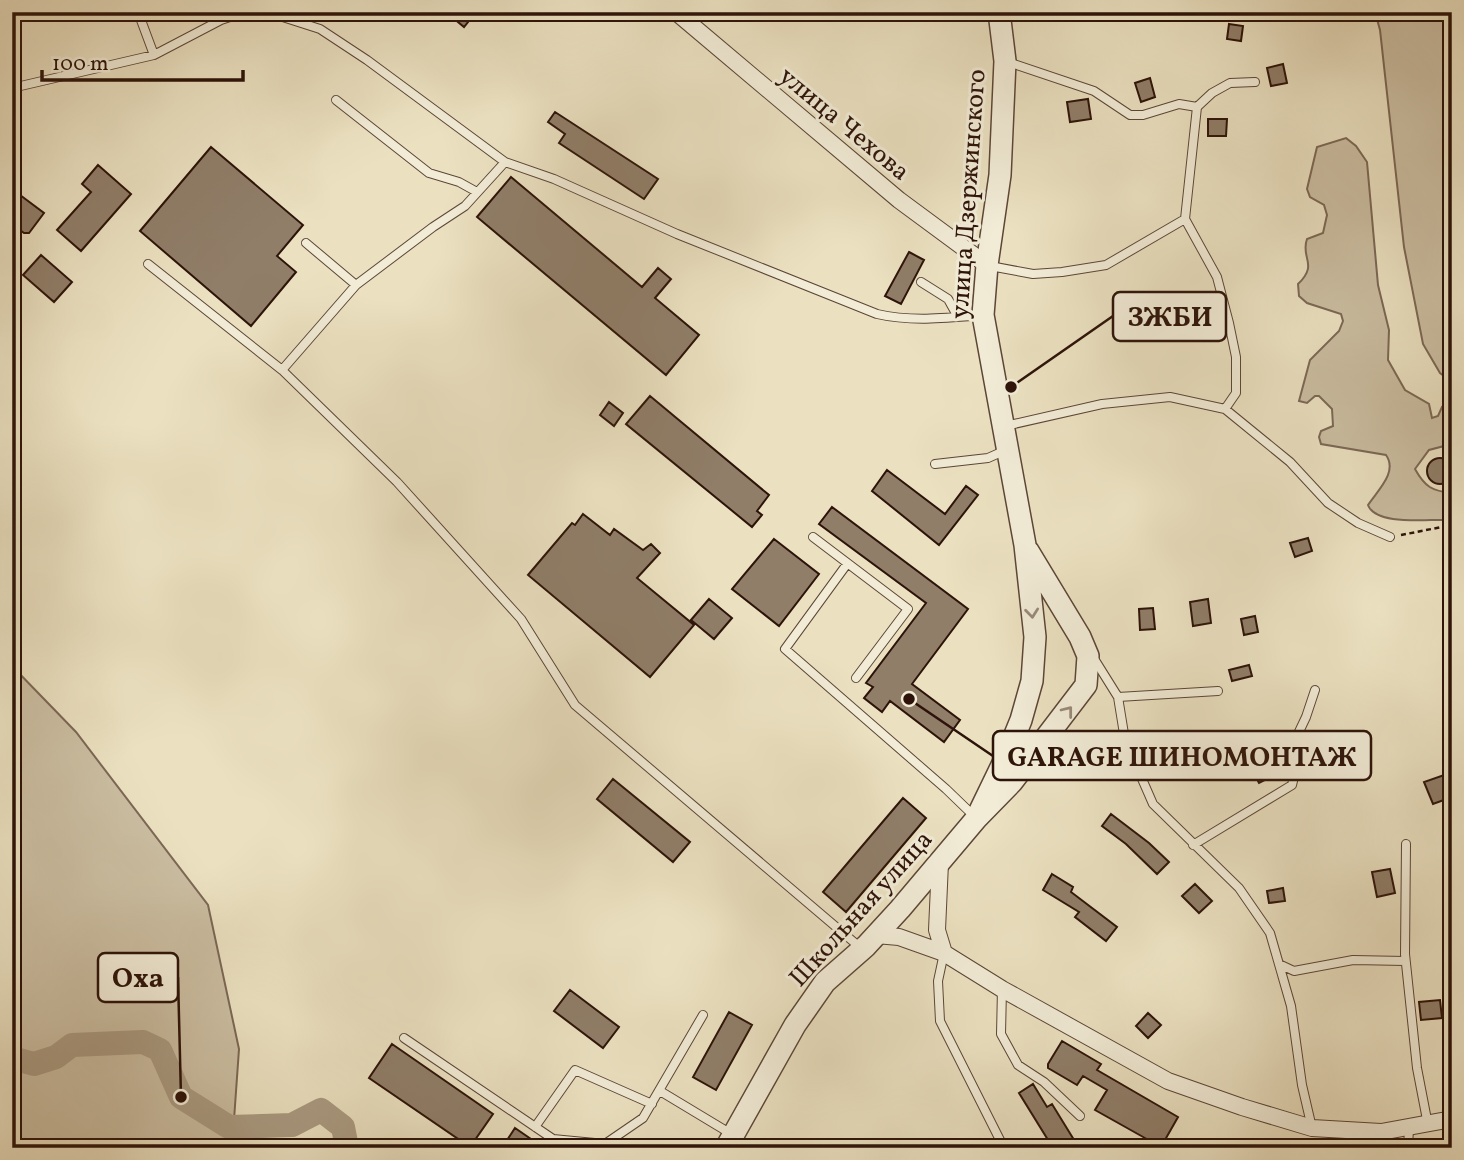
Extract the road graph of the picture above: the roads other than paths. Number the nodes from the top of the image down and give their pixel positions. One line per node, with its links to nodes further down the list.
1 (138, 12): 6 (lane)
2 (245, 12): 6 (lane)
3 (267, 12): 12 (lane)
4 (676, 12): 17 (street, улица Чехова)
5 (999, 12): 7 (street, улица Дзержинского)
6 (154, 55): 9 (lane)
7 (1005, 61): 11 (lane); 17 (street, улица Дзержинского)
8 (1255, 82): 11 (lane)
9 (12, 88)
10 (336, 100): 13 (lane)
11 (1197, 107): 14 (lane)
12 (505, 162): 13 (lane); 21 (lane)
13 (477, 192): 19 (lane)
14 (1185, 219): 17 (lane); 23 (lane)
15 (306, 243): 19 (lane)
16 (148, 264): 22 (lane)
17 (987, 265): 20 (street, улица Дзержинского)
18 (921, 282): 21 (lane)
19 (356, 285): 22 (lane)
20 (983, 316): 21 (lane); 24 (street, улица Дзержинского)
21 (958, 317)
22 (282, 370): 40 (lane)
23 (1225, 409): 24 (lane); 28 (lane)
24 (1002, 427): 25 (street, улица Дзержинского)
25 (1006, 450): 26 (lane); 29 (street, улица Дзержинского)
26 (935, 464)
27 (813, 537): 30 (lane)
28 (1390, 537)
29 (1024, 545): 31 (street, улица Дзержинского); 36 (street, улица Дзержинского, one-way to 36)
30 (847, 564): 32 (lane); 36 (lane)
31 (1080, 637): 35 (lane); 36 (street, улица Дзержинского, one-way to 31)
32 (856, 678)
33 (1315, 690): 38 (lane)
34 (1217, 691): 35 (lane)
35 (1118, 698): 38 (lane)
36 (976, 818): 39 (street, Школьная улица)
37 (1406, 844): 42 (lane)
38 (1193, 845): 43 (lane)
39 (940, 863): 40 (street, Школьная улица); 41 (street)
40 (869, 942): 41 (street); 55 (street, Школьная улица)
41 (944, 953): 44 (street); 56 (lane)
42 (1405, 961): 43 (lane); 51 (lane)
43 (1279, 964): 53 (lane)
44 (1002, 989): 49 (lane); 53 (street)
45 (703, 1015): 47 (lane)
46 (404, 1038): 52 (lane)
47 (660, 1091): 48 (lane); 55 (lane)
48 (652, 1104): 52 (lane); 52 (lane)
49 (1080, 1115)
50 (1452, 1119): 51 (street)
51 (1429, 1125): 54 (street)
52 (535, 1127)
53 (1312, 1128): 54 (street)
54 (1409, 1128): 57 (lane)
55 (730, 1141)
56 (1004, 1148)
57 (1408, 1148)

